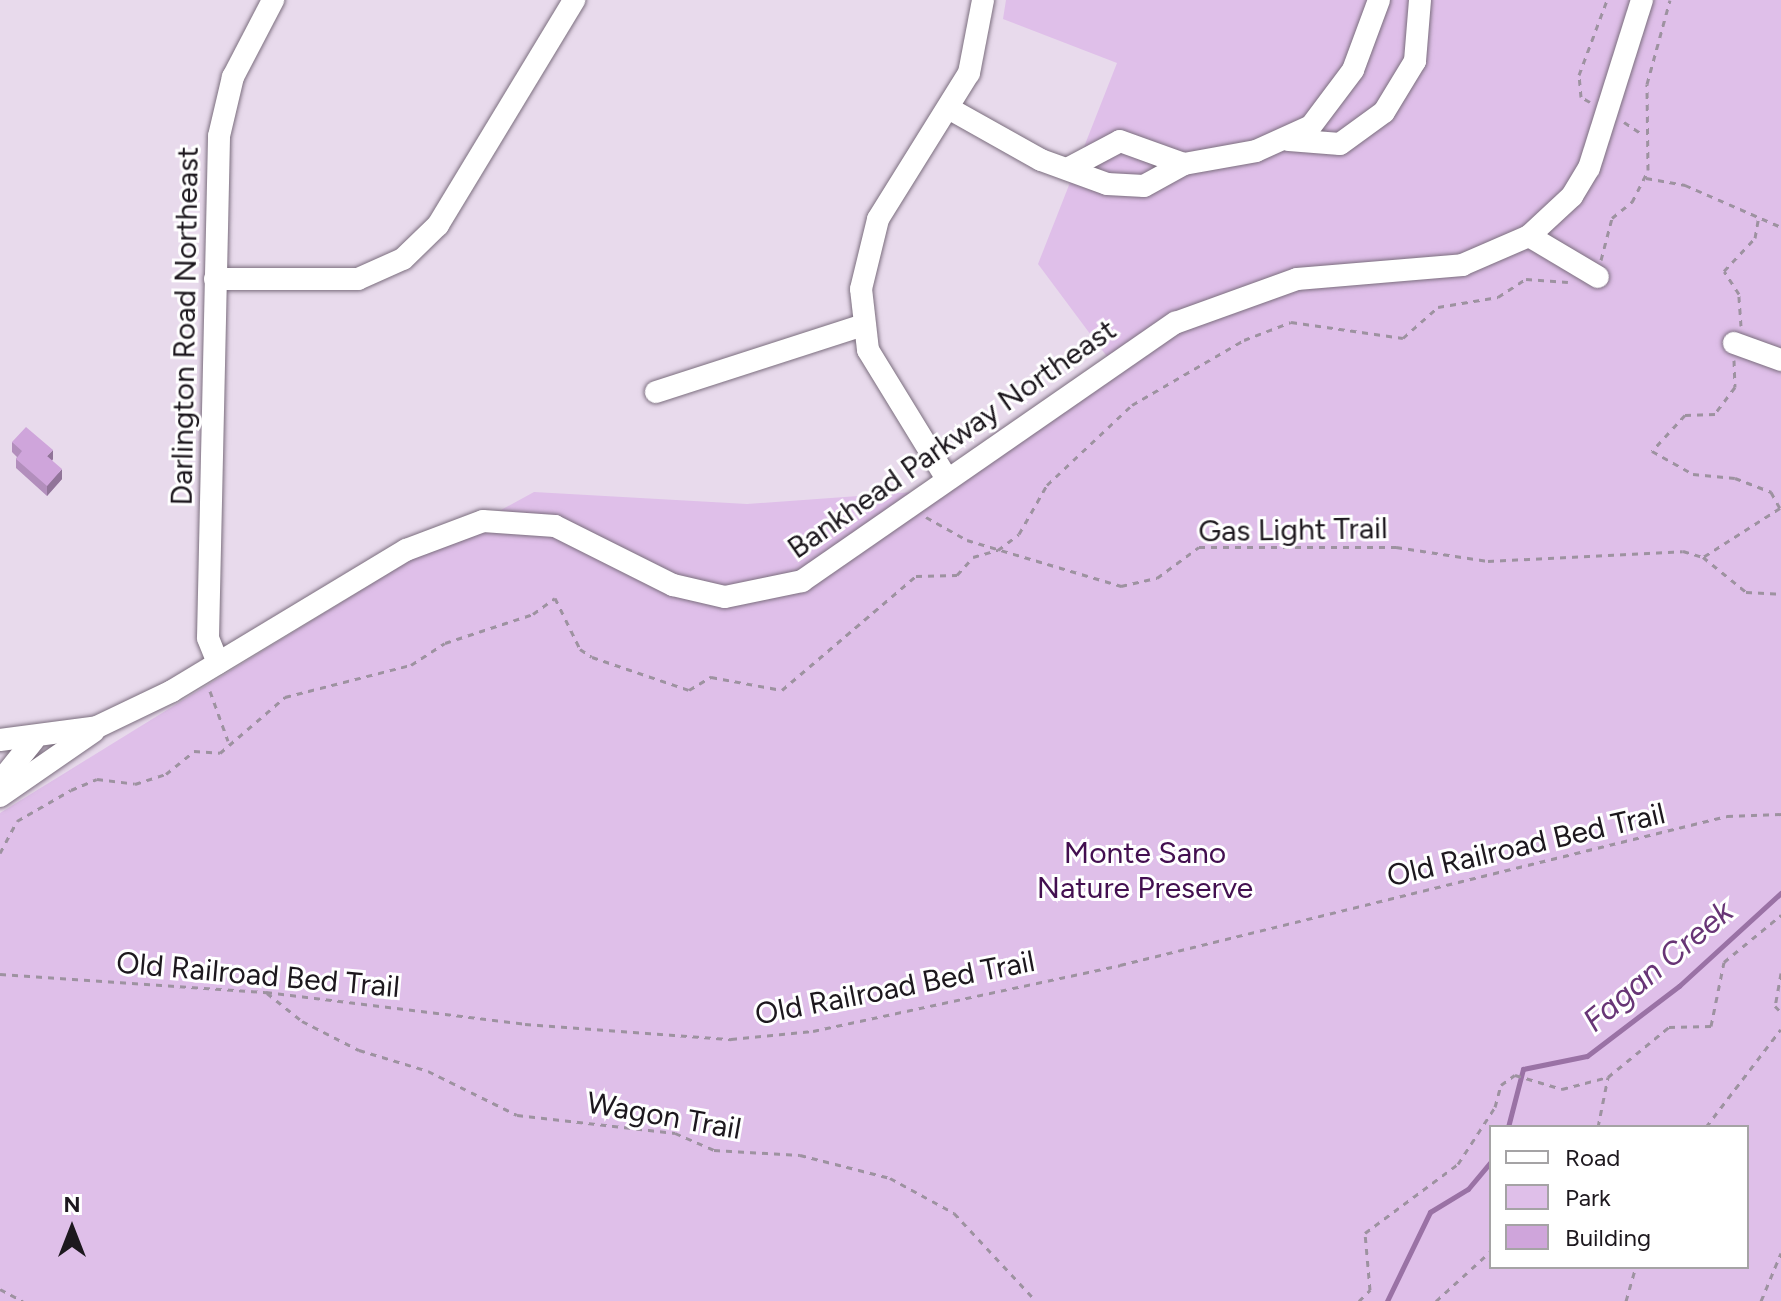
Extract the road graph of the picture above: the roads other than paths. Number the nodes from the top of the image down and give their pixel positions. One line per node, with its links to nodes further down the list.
1 (273, 0): 13 (street, Darlington Road Northeast)
2 (574, 0): 13 (street)
3 (983, 0): 7 (street)
4 (1379, 0): 8 (street)
5 (1420, 0): 8 (street)
6 (1642, 0): 11 (street, Bankhead Parkway Northeast)
7 (950, 109): 10 (street); 14 (street)
8 (1289, 140): 9 (street)
9 (1184, 164): 10 (street); 10 (street)
10 (1071, 167)
11 (1529, 236): 12 (street); 18 (street, Bankhead Parkway Northeast)
12 (1598, 277)
13 (215, 279): 19 (street, Darlington Road Northeast)
14 (863, 325): 17 (street); 18 (street)
15 (1734, 343): 16 (street)
16 (1781, 360)
17 (656, 392)
18 (947, 479): 19 (street, Bankhead Parkway Northeast)
19 (214, 666): 20 (street, Bankhead Parkway Northeast)
20 (97, 727): 22 (street, Bankhead Parkway Northeast); 24 (street)
21 (0, 740): 22 (street, Bankhead Parkway Northeast)
22 (33, 741): 24 (street); 25 (street)
23 (0, 757): 25 (street)
24 (36, 776): 26 (street)
25 (0, 782)
26 (0, 796)

